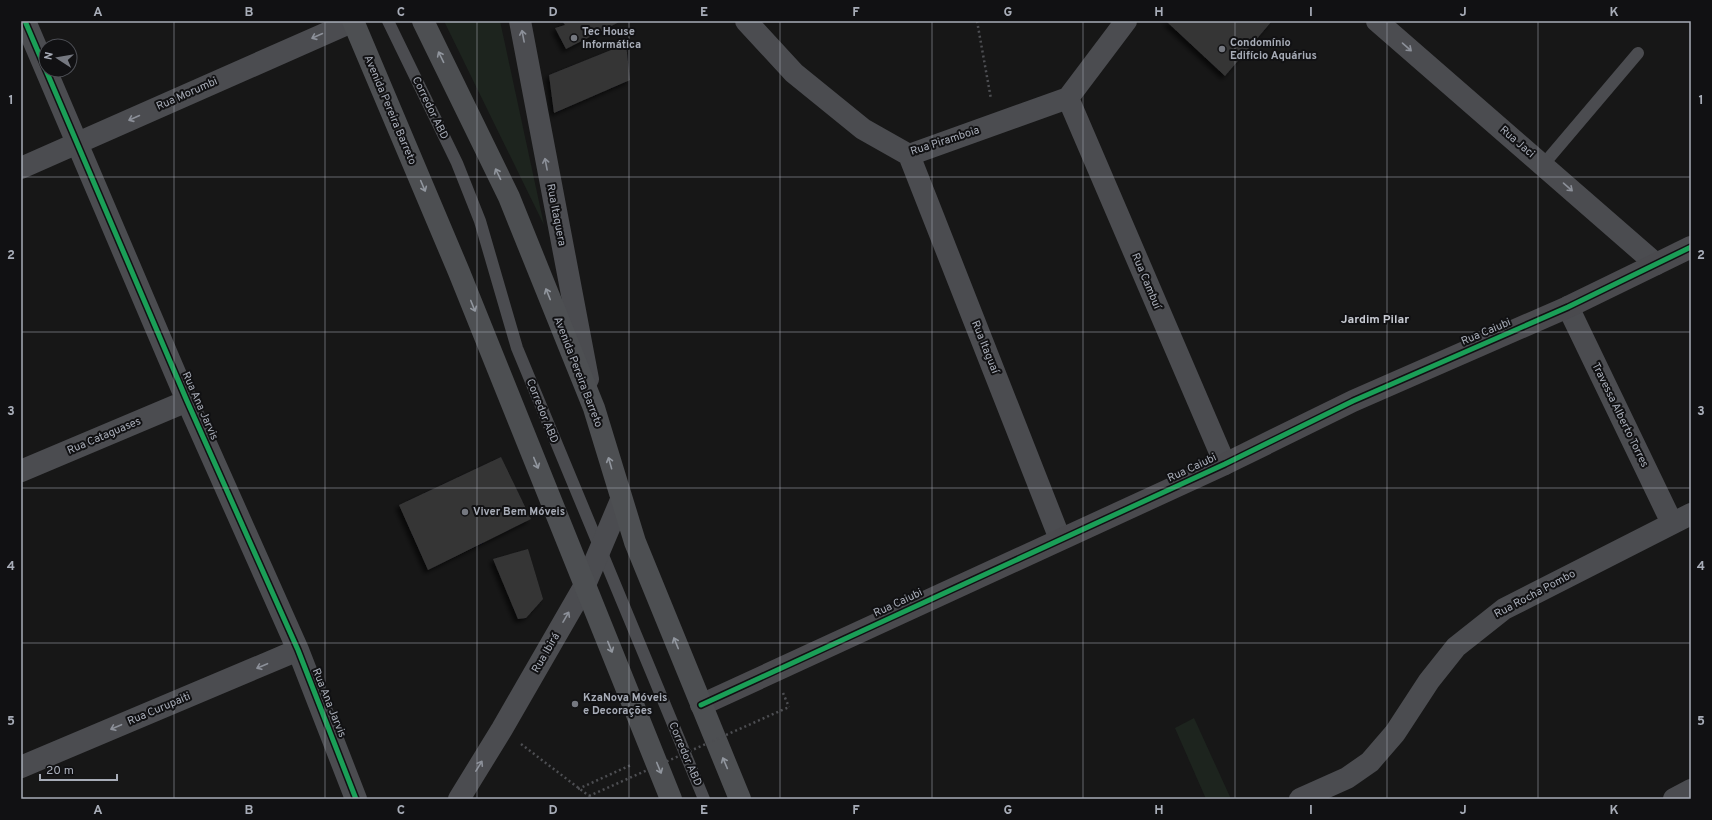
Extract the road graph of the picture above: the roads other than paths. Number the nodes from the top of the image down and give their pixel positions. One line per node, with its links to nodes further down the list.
1 (25, 21): 11 (street, Rua Ana Jarvis)
2 (353, 21): 11 (street, Rua Morumbi, one-way to 11); 26 (main road, Avenida Pereira Barreto, one-way to 26)
3 (388, 21): 25 (lane, Corredor ABD)
4 (424, 21): 19 (main road, Avenida Pereira Barreto, one-way to 4)
5 (520, 21): 19 (street, Rua Itaquera, one-way to 5)
6 (746, 21): 12 (street, Rua Piramboia)
7 (1126, 21): 10 (street)
8 (1377, 21): 13 (street, Rua Jaci, one-way to 13)
9 (1638, 53): 13 (lane)
10 (1068, 98): 12 (street, Rua Piramboia); 20 (street, Rua Cambuí)
11 (77, 144): 14 (street, Rua Morumbi); 18 (street, Rua Ana Jarvis)
12 (909, 155): 24 (street, Rua Itaguaí)
13 (1543, 164): 16 (street, Rua Jaci, one-way to 16)
14 (21, 168)
15 (1691, 248): 16 (street, Rua Caiubi)
16 (1656, 264): 17 (street, Rua Caiubi)
17 (1568, 307): 20 (street, Rua Caiubi); 23 (street, Travessa Alberto Torres)
18 (186, 401): 21 (street, Rua Cataguases); 27 (street, Rua Ana Jarvis)
19 (594, 408): 22 (main road, Avenida Pereira Barreto, one-way to 19)
20 (1225, 464): 24 (street, Rua Caiubi)
21 (21, 471)
22 (621, 500): 25 (street, Rua Ibirá); 28 (main road, Avenida Pereira Barreto, one-way to 22)
23 (1682, 519): 36 (street, Rua Rocha Pombo)
24 (1060, 539): 28 (street, Rua Caiubi)
25 (600, 552): 26 (street, Rua Ibirá); 34 (lane, Corredor ABD)
26 (585, 585): 32 (street, Rua Ibirá, one-way to 26); 33 (main road, Avenida Pereira Barreto, one-way to 33)
27 (298, 650): 29 (street, Rua Curupaiti, one-way to 29); 31 (street, Rua Ana Jarvis)
28 (701, 706): 35 (main road, Avenida Pereira Barreto, one-way to 28)
29 (21, 767)
30 (1691, 790): 37 (street)
31 (356, 799)
32 (459, 799)
33 (671, 799)
34 (704, 799)
35 (740, 799)
36 (1300, 799)
37 (1674, 799)

